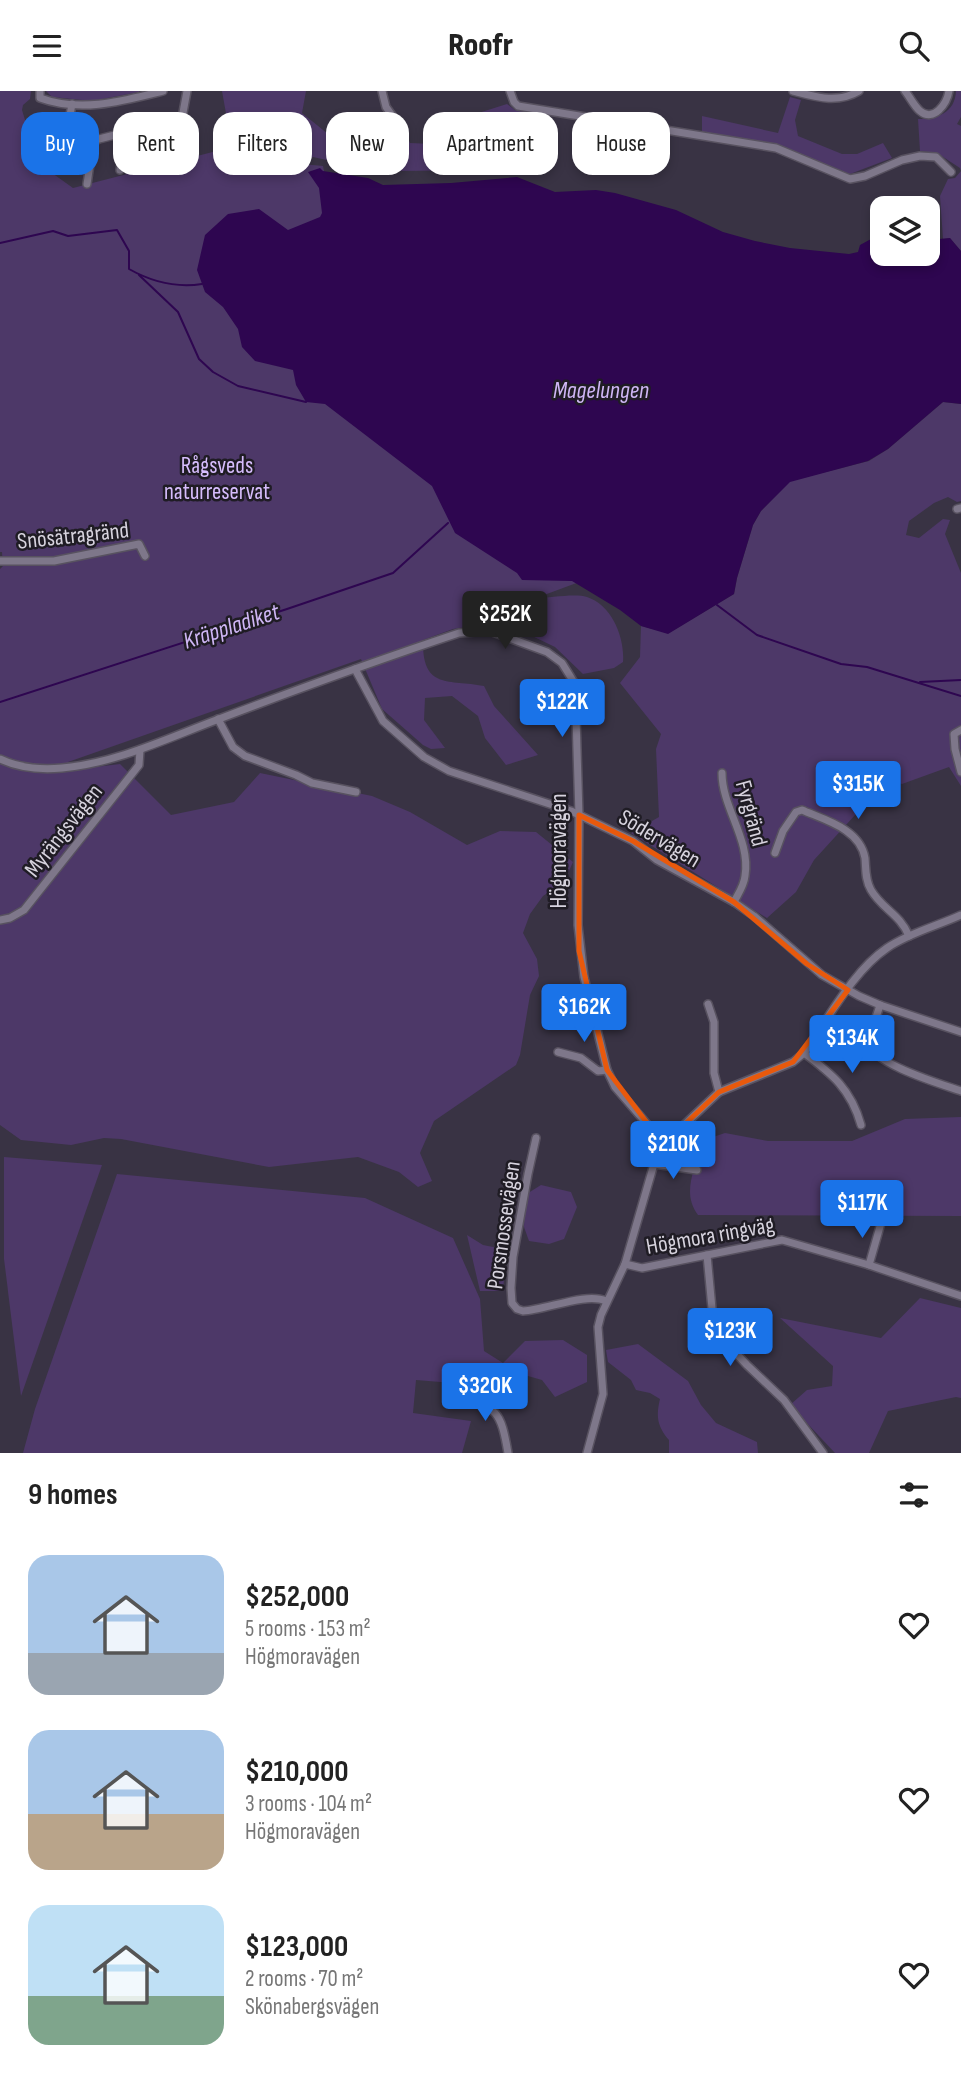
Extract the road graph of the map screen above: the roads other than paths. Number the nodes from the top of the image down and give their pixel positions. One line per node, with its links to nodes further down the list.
1 (40, 91): 10 (street)
2 (163, 91): 10 (street)
3 (187, 91): 12 (street)
4 (382, 91): 13 (street)
5 (510, 91): 14 (street)
6 (793, 91): 7 (street)
7 (859, 91)
8 (905, 91): 9 (street)
9 (949, 91)
10 (72, 104): 11 (street)
11 (71, 112)
12 (183, 112)
13 (390, 112)
14 (951, 172)
15 (88, 175): 16 (street)
16 (87, 184)
17 (145, 556): 18 (street, Snösätragränd)
18 (0, 561)
19 (355, 669): 20 (street, Högmoravägen); 27 (street, Södervägen); 27 (street, Högmoravägen)
20 (218, 719): 22 (street, Högmoravägen); 26 (street)
21 (961, 730): 24 (street)
22 (140, 750): 23 (street, Högmoravägen); 31 (street, Myrängsvägen)
23 (0, 759)
24 (961, 772)
25 (722, 773): 29 (street, Fyrgränd)
26 (356, 792)
27 (579, 815): 29 (street, Södervägen); 39 (street, Högmoravägen)
28 (775, 853): 32 (street, Fyrgränd)
29 (734, 902): 33 (street, Södervägen)
30 (961, 915): 32 (street)
31 (0, 920)
32 (909, 936): 33 (street)
33 (848, 990): 35 (street, Södervägen); 38 (street)
34 (708, 1004): 41 (street)
35 (880, 1005): 36 (street, Södervägen); 40 (street)
36 (961, 1032)
37 (558, 1052): 39 (street)
38 (804, 1053): 41 (street); 42 (street)
39 (607, 1070): 44 (street, Högmoravägen)
40 (961, 1091)
41 (719, 1092): 44 (street)
42 (861, 1125)
43 (537, 1138): 52 (street, Porsmossevägen)
44 (666, 1142): 45 (street)
45 (654, 1164): 46 (street); 49 (street)
46 (697, 1170)
47 (881, 1223): 50 (street)
48 (707, 1255): 49 (street, Högmora ringväg); 50 (street, Högmora ringväg); 56 (street)
49 (625, 1264): 52 (street)
50 (869, 1265): 51 (street, Högmora ringväg)
51 (961, 1296)
52 (606, 1300): 55 (street)
53 (456, 1401): 54 (street)
54 (508, 1453)
55 (587, 1453)
56 (823, 1453)

